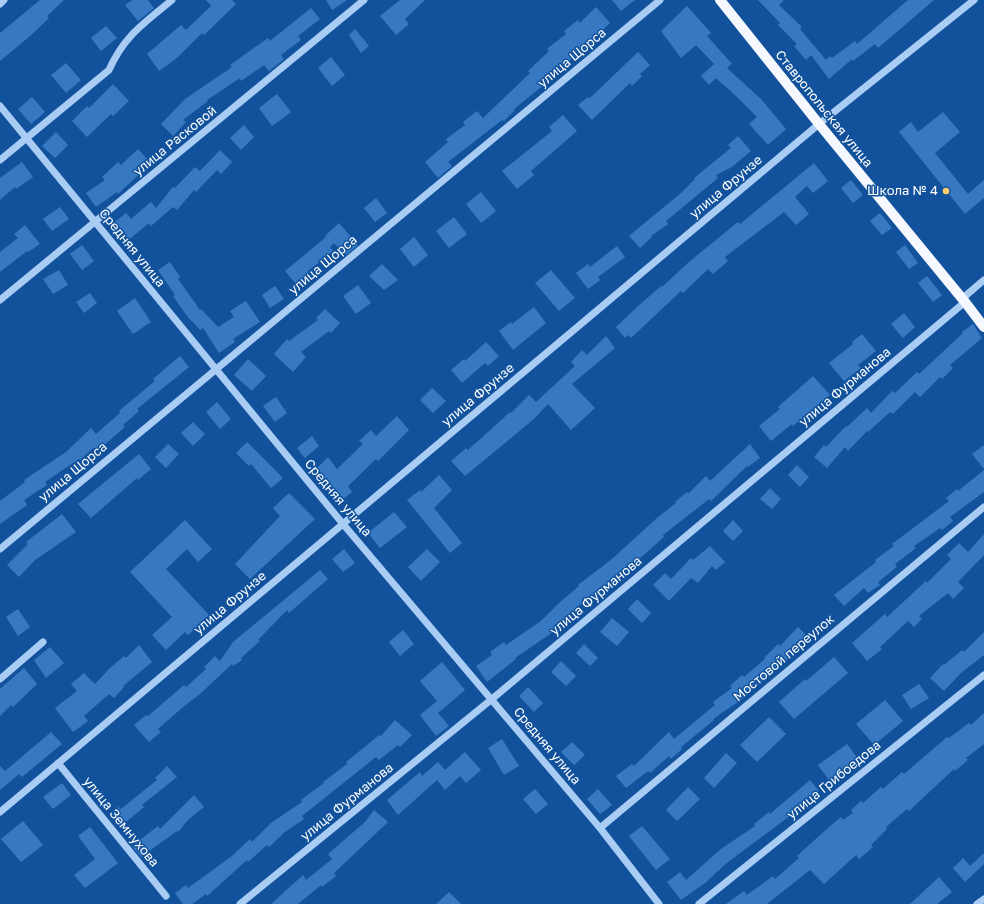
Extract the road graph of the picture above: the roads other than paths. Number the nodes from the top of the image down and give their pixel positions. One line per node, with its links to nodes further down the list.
1 (4, 0): 7 (street)
2 (172, 0): 10 (street)
3 (364, 0): 12 (street, улица Расковой)
4 (660, 0): 17 (street, улица Щорса)
5 (720, 0): 9 (main road, Ставропольская улица)
6 (974, 0): 9 (street, улица Фрунзе)
7 (0, 4)
8 (0, 106): 10 (street, Средняя улица)
9 (819, 124): 15 (main road, Ставропольская улица); 19 (street, улица Фрунзе)
10 (26, 140): 11 (street); 12 (street, Средняя улица)
11 (0, 160)
12 (95, 221): 14 (street, улица Расковой); 17 (street, Средняя улица)
13 (984, 280): 15 (street, улица Фурманова)
14 (0, 300)
15 (964, 300): 16 (main road, Ставропольская улица); 24 (street, улица Фурманова)
16 (984, 327)
17 (216, 369): 19 (street, Средняя улица); 20 (street, улица Щорса)
18 (984, 507): 27 (street, Мостовой переулок)
19 (343, 524): 24 (street, Средняя улица); 25 (street, улица Фрунзе)
20 (0, 549)
21 (43, 642): 23 (street)
22 (984, 675): 32 (street, улица Грибоедова)
23 (0, 679)
24 (492, 699): 27 (street, Средняя улица); 30 (street, улица Фурманова)
25 (58, 763): 26 (street, улица Фрунзе); 28 (street, улица Земнухова)
26 (0, 812)
27 (600, 828): 31 (street, Средняя улица)
28 (166, 896)
29 (984, 899): 33 (street)
30 (240, 904)
31 (659, 904)
32 (699, 904)
33 (977, 904)

